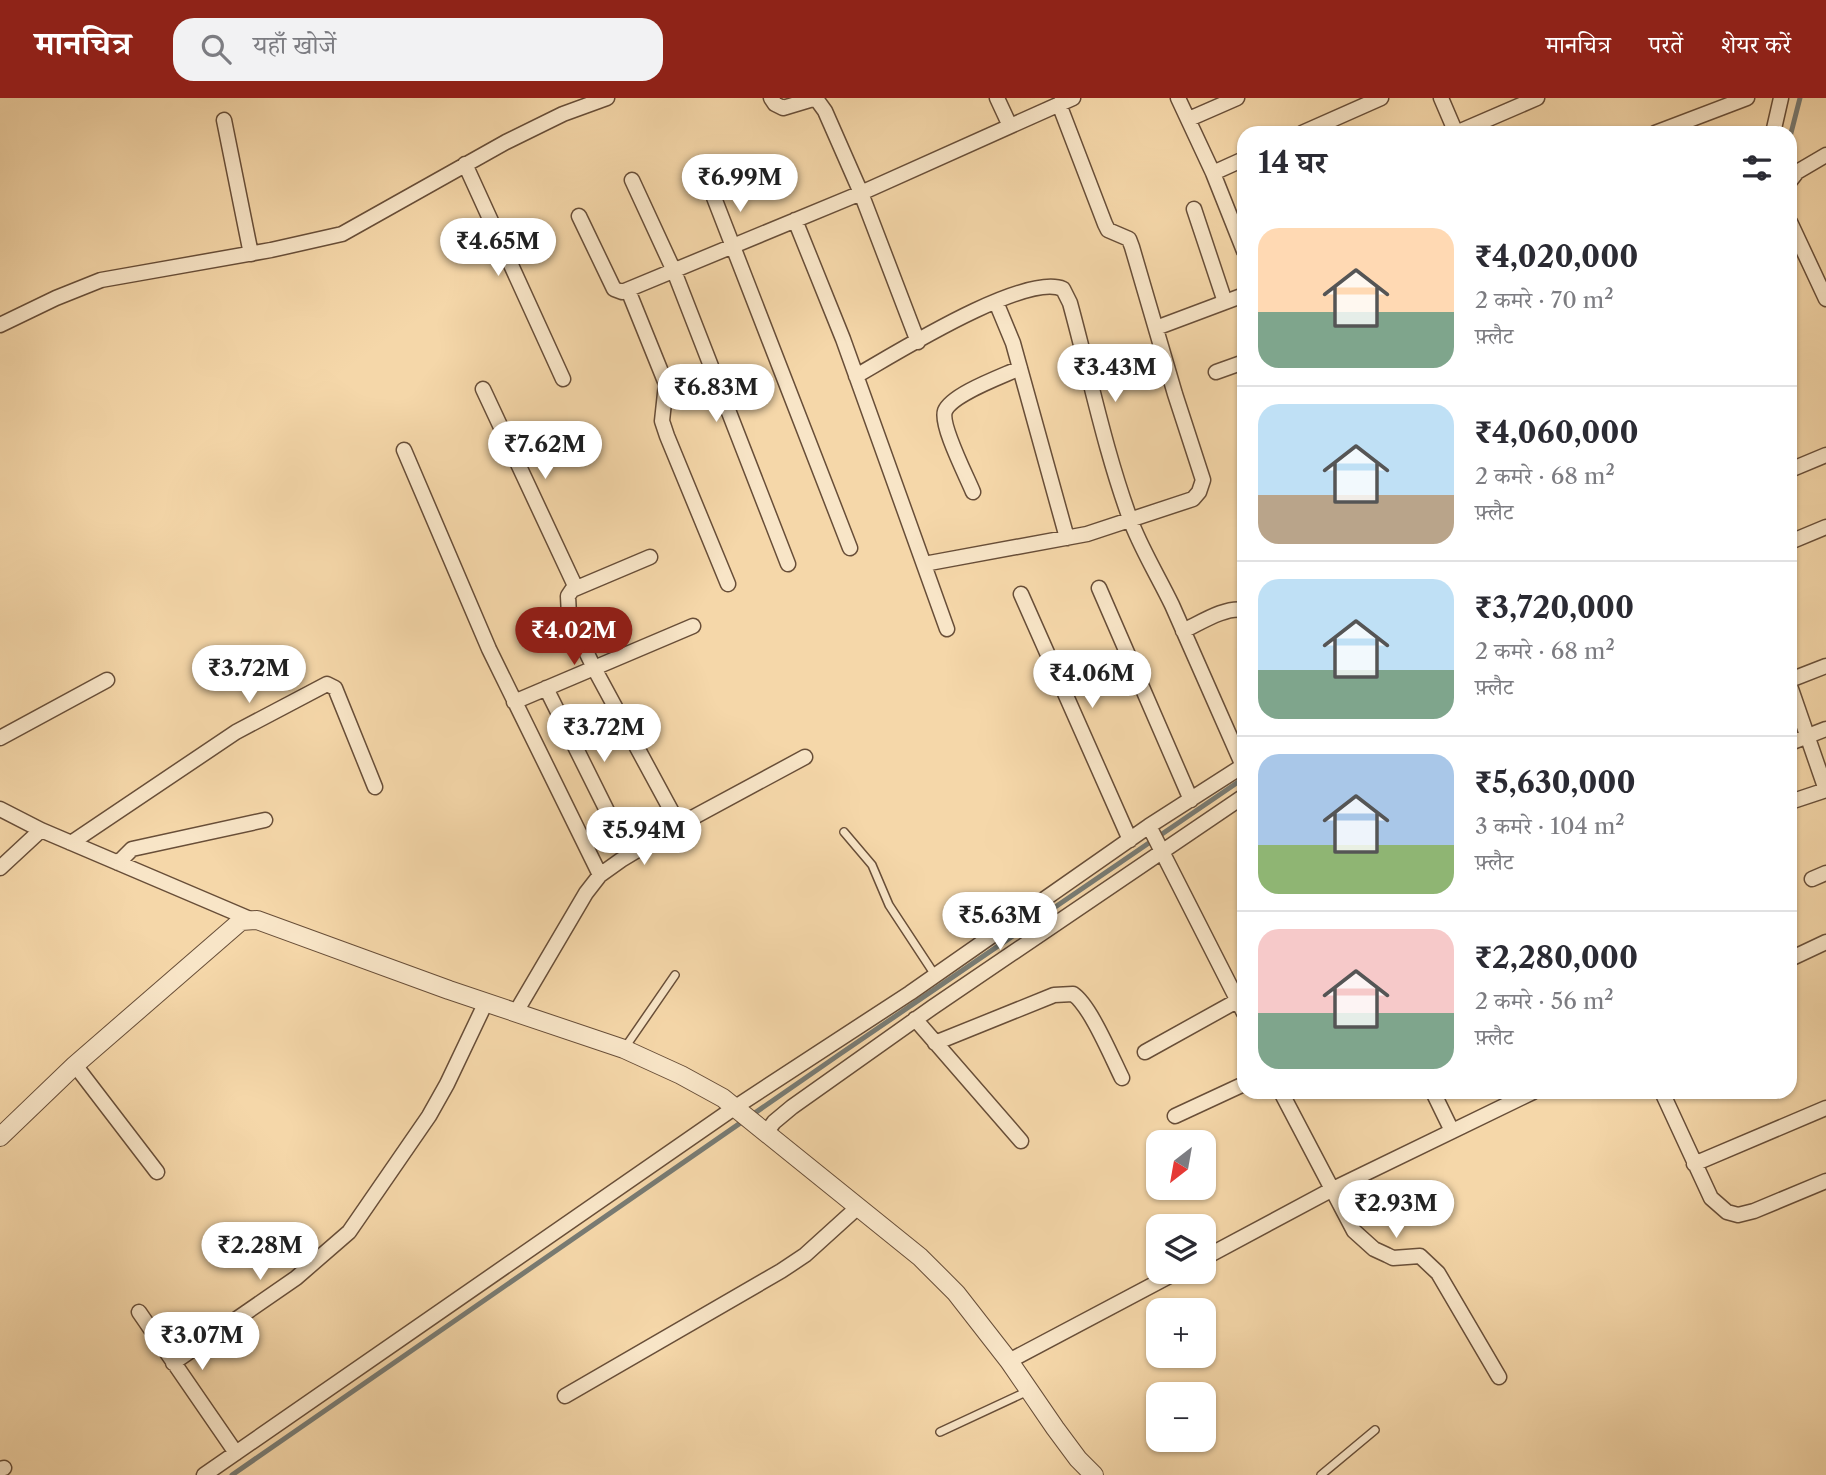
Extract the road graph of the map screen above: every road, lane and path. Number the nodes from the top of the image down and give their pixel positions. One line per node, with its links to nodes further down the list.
1 (607, 98): 23 (street)
2 (771, 98): 28 (street)
3 (997, 98): 15 (street)
4 (1073, 98): 12 (street)
5 (1178, 98): 13 (street)
6 (1237, 98): 13 (street)
7 (1381, 98): 16 (street)
8 (1441, 98): 17 (street)
9 (1537, 98): 18 (street)
10 (1747, 98): 19 (street)
11 (1781, 98): 20 (street)
12 (1059, 104): 15 (street); 44 (street)
13 (1189, 119): 25 (street)
14 (224, 120): 36 (street)
15 (1010, 126): 28 (street)
16 (1318, 126)
17 (1453, 126)
18 (1472, 126)
19 (1673, 126)
20 (1775, 126)
21 (1823, 156): 24 (street); 26 (street)
22 (1237, 162): 25 (street)
23 (465, 164): 36 (street); 50 (street)
24 (1797, 172)
25 (1213, 173): 33 (street)
26 (1826, 173)
27 (632, 180): 37 (street)
28 (861, 193): 32 (street); 45 (street)
29 (713, 195): 35 (street)
30 (1194, 209): 42 (street)
31 (579, 216): 38 (street)
32 (795, 220): 35 (street); 49 (street)
33 (1237, 233)
34 (1797, 236): 39 (street)
35 (734, 246): 37 (street); 60 (street)
36 (251, 254): 43 (street)
37 (674, 271): 38 (street); 62 (street)
38 (628, 290): 64 (street)
39 (1824, 291)
40 (1237, 298): 42 (street)
41 (996, 302): 45 (street); 47 (street); 56 (street)
42 (1225, 302): 44 (street)
43 (0, 325)
44 (1156, 328): 56 (street)
45 (918, 342): 49 (street)
46 (1237, 364): 48 (street)
47 (1020, 368): 55 (street); 58 (street)
48 (1216, 372)
49 (856, 376): 63 (street)
50 (563, 379)
51 (483, 389): 65 (street)
52 (404, 450): 77 (street)
53 (1826, 455): 54 (street)
54 (1797, 467)
55 (973, 492)
56 (1131, 521): 58 (street); 71 (street)
57 (1826, 527): 59 (street)
58 (1067, 538): 63 (street)
59 (1797, 539)
60 (850, 548)
61 (650, 557): 65 (street)
62 (788, 564)
63 (924, 564): 70 (street)
64 (728, 584)
65 (576, 588): 73 (street)
66 (1099, 588): 89 (street)
67 (1021, 594): 97 (street)
68 (1237, 610): 71 (street)
69 (692, 626): 73 (street)
70 (947, 629)
71 (1183, 631): 83 (street)
72 (1826, 666): 74 (street)
73 (594, 668): 76 (street); 93 (street)
74 (1797, 677)
75 (107, 680): 81 (street)
76 (546, 688): 77 (street); 99 (street)
77 (514, 702): 103 (street)
78 (1797, 704): 80 (street)
79 (1826, 729): 80 (street)
80 (1809, 736): 82 (street); 87 (street)
81 (0, 738)
82 (1797, 740)
83 (1237, 752)
84 (805, 757): 93 (street)
85 (1237, 770): 89 (street)
86 (375, 787): 98 (street)
87 (1826, 790): 90 (street)
88 (1237, 799): 96 (street)
89 (1191, 800): 96 (street)
90 (1797, 800)
91 (0, 809): 94 (street)
92 (265, 820): 100 (street)
93 (679, 825): 99 (street)
94 (41, 830): 98 (street); 101 (street)
95 (844, 832): 109 (lane)
96 (1156, 839): 97 (street); 110 (street); 114 (street)
97 (1130, 840): 109 (street)
98 (71, 843): 100 (street)
99 (629, 855): 103 (street)
100 (118, 863): 105 (street)
101 (0, 868)
102 (1826, 873): 104 (street)
103 (600, 875): 113 (street)
104 (1812, 879)
105 (250, 919): 111 (street); 118 (street)
106 (1826, 942): 107 (street)
107 (1797, 956)
108 (675, 975): 116 (lane)
109 (935, 976): 126 (street)
110 (1237, 994)
111 (486, 1002): 113 (street); 141 (street)
112 (1237, 1006): 117 (street)
113 (516, 1012): 116 (street)
114 (915, 1019): 115 (street); 128 (street)
115 (935, 1043): 119 (street); 131 (street)
116 (624, 1049): 126 (street)
117 (1145, 1052)
118 (75, 1065): 130 (street); 133 (street)
119 (1122, 1078)
120 (1237, 1087): 127 (street)
121 (1285, 1099): 135 (street)
122 (1436, 1099): 129 (street)
123 (1518, 1099): 129 (street)
124 (1665, 1099): 132 (street)
125 (1826, 1108): 132 (street)
126 (739, 1112): 128 (street); 147 (street)
127 (1175, 1116)
128 (764, 1130): 136 (street)
129 (1452, 1131): 135 (street)
130 (0, 1137)
131 (1021, 1141)
132 (1694, 1164): 134 (street)
133 (157, 1172)
134 (1826, 1181)
135 (1331, 1190): 137 (street); 142 (street)
136 (858, 1207): 140 (street); 144 (street)
137 (1216, 1252)
138 (1154, 1284): 140 (street)
139 (139, 1312): 141 (street)
140 (1009, 1361): 143 (street)
141 (173, 1363): 147 (street)
142 (1499, 1377)
143 (1029, 1390): 146 (lane); 149 (street)
144 (565, 1396)
145 (1375, 1430): 150 (lane)
146 (940, 1432)
147 (236, 1453): 148 (street)
148 (204, 1475)
149 (1094, 1475)
150 (1321, 1475)

